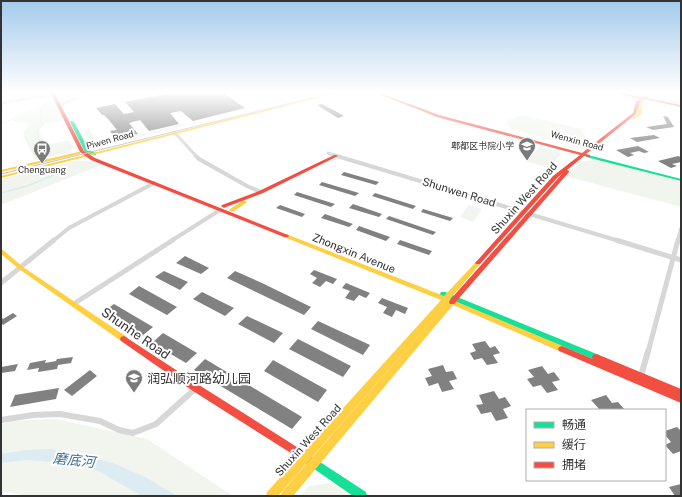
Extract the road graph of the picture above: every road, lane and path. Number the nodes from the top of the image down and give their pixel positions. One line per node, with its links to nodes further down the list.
1 (66, 115): 8 (main road)
2 (68, 115): 8 (main road)
3 (237, 115): 8 (main road, Piwen Road)
4 (247, 115): 7 (main road, Piwen Road)
5 (441, 115): 10 (main road, Wenxin Road)
6 (634, 115): 10 (main road, Shuxin West Road)
7 (175, 133): 8 (main road, Piwen Road); 16 (street)
8 (87, 153): 12 (main road, Piwen Road); 13 (main road, Piwen Road); 15 (main road, Zhongxin Avenue); 17 (main road, Zhongxin Avenue)
9 (328, 153): 11 (street, Shunwen Road)
10 (585, 154): 14 (main road, Wenxin Road); 19 (main road, Shuxin West Road)
11 (338, 157): 16 (main road); 18 (main road); 19 (street, Shunwen Road)
12 (1, 172)
13 (1, 177)
14 (681, 179)
15 (154, 183): 17 (main road, Zhongxin Avenue); 24 (street)
16 (261, 192): 17 (main road)
17 (222, 208): 18 (main road, Zhongxin Avenue); 26 (main road, Zhongxin Avenue); 27 (street)
18 (232, 210): 26 (main road, Zhongxin Avenue)
19 (527, 212): 22 (street, Shunwen Road); 26 (main road, Shuxin West Road)
20 (681, 229): 22 (street)
21 (1, 250): 24 (main road, Shunhe Road)
22 (674, 258): 23 (street, Shunwen Road); 28 (street)
23 (681, 260)
24 (21, 268): 25 (street); 27 (main road, Shunhe Road)
25 (1, 283)
26 (451, 300): 28 (main road, Zhongxin Avenue); 31 (main road, Zhongxin Avenue); 33 (main road, Shuxin West Road); 34 (main road, Shuxin West Road)
27 (75, 303): 29 (main road, Shunhe Road)
28 (641, 376): 30 (main road, Zhongxin Avenue)
29 (196, 388): 32 (street); 33 (main road, Shunhe Road)
30 (681, 393)
31 (681, 399)
32 (1, 420)
33 (305, 457): 34 (main road, Shunhe Road); 35 (main road, Shuxin West Road)
34 (314, 464): 36 (main road, Shuxin West Road); 37 (main road, Shunhe Road)
35 (271, 496)
36 (286, 496)
37 (362, 496)

